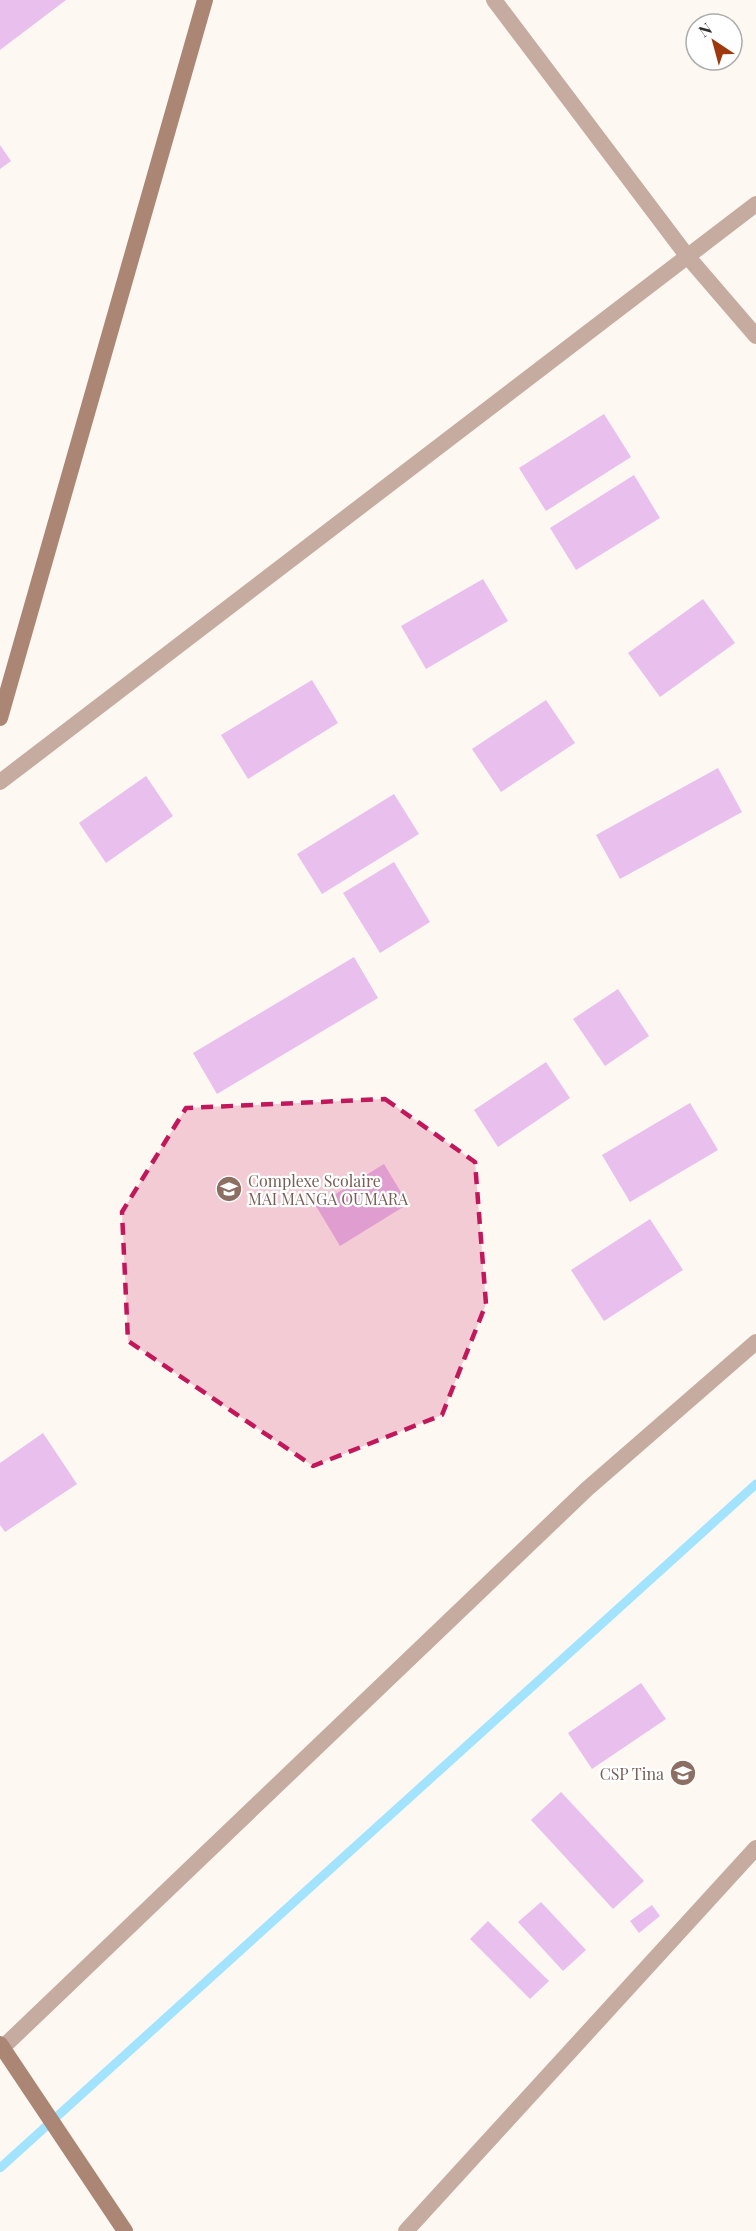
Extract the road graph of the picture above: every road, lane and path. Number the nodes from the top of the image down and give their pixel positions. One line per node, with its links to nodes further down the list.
1 (205, 0): 6 (main road)
2 (494, 0): 4 (street)
3 (756, 204): 4 (street)
4 (688, 257): 5 (street); 7 (street)
5 (756, 336)
6 (0, 718)
7 (0, 782)
8 (756, 1342): 10 (street)
9 (756, 1848): 12 (street)
10 (1, 2047): 11 (main road)
11 (125, 2231)
12 (406, 2231)

